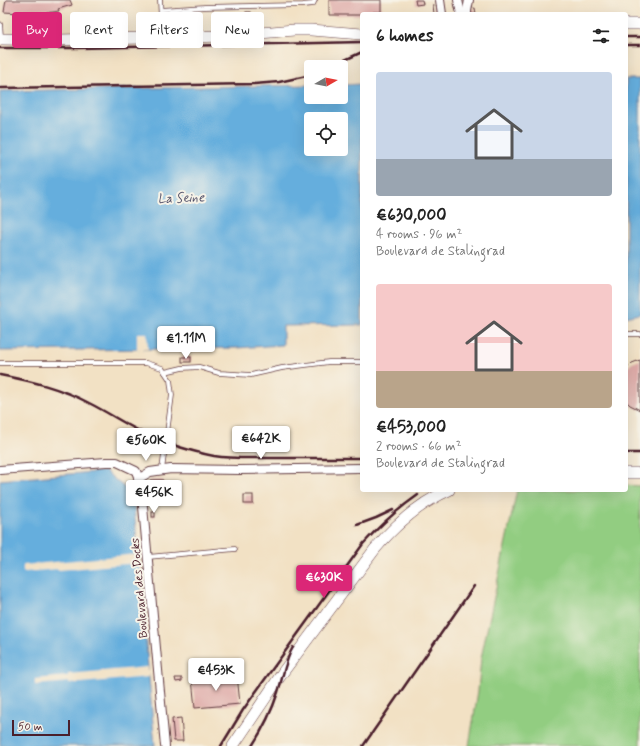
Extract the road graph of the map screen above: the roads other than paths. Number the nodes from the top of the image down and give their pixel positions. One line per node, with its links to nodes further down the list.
1 (160, 0): 6 (lane)
2 (315, 0): 6 (lane)
3 (440, 0): 7 (street)
4 (458, 0): 8 (street)
5 (469, 0): 9 (street)
6 (161, 10)
7 (442, 12)
8 (461, 12)
9 (467, 12)
10 (0, 24): 15 (lane)
11 (628, 24): 12 (main road)
12 (640, 24)
13 (360, 34): 14 (main road)
14 (203, 37)
15 (0, 39): 16 (main road)
16 (136, 39)
17 (628, 334): 18 (lane)
18 (640, 334)
19 (360, 362): 21 (lane)
20 (0, 364): 21 (lane)
21 (165, 372): 24 (lane)
22 (360, 468): 24 (street)
23 (0, 470): 27 (street)
24 (162, 470): 27 (street)
25 (628, 473): 26 (main road)
26 (640, 473)
27 (138, 479): 30 (street, Boulevard des Docks)
28 (445, 492): 32 (main road)
29 (235, 549): 30 (lane)
30 (148, 557): 31 (street, Boulevard des Docks)
31 (165, 746)
32 (233, 746)

